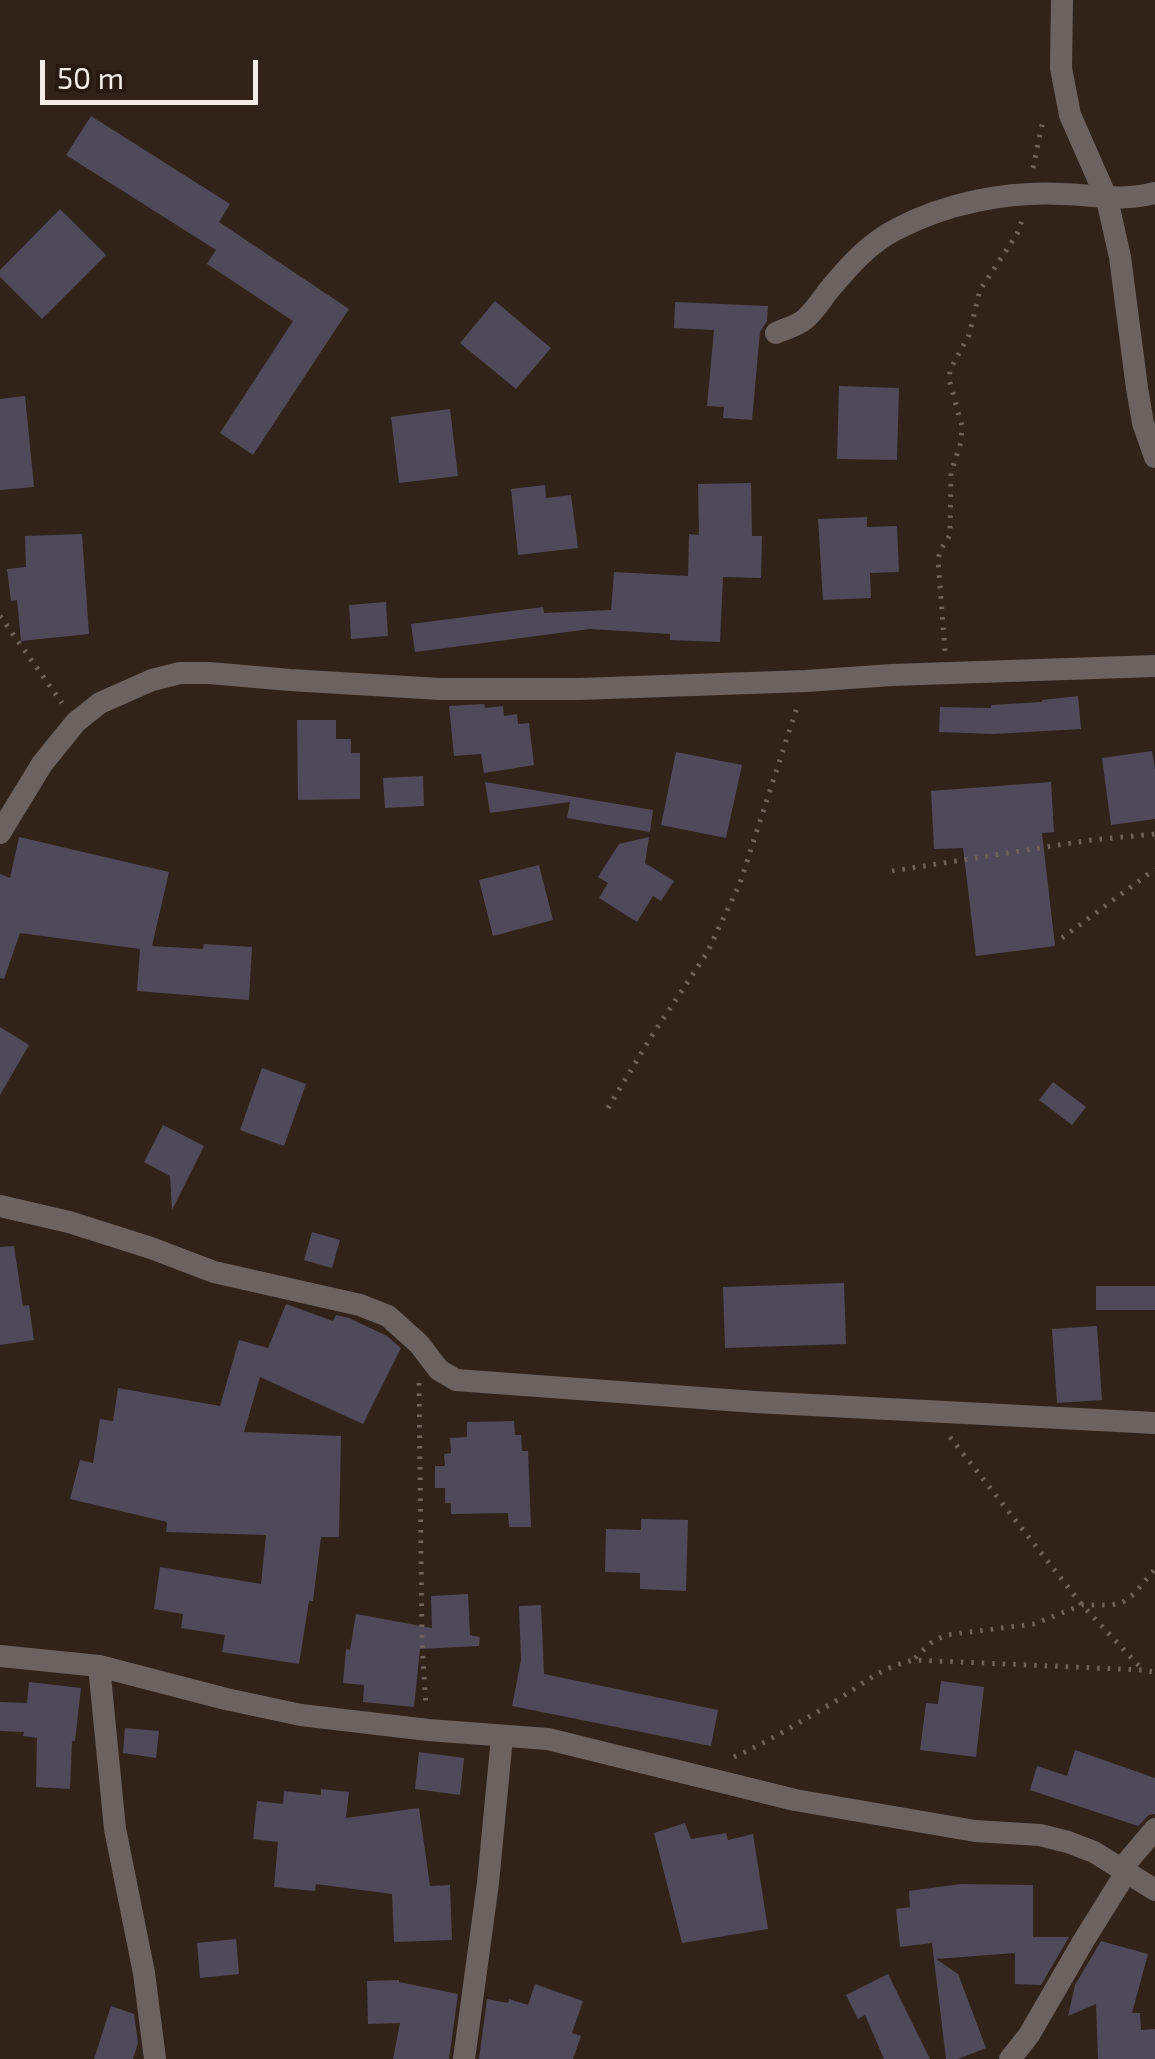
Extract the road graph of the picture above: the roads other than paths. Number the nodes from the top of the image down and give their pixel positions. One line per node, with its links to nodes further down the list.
1 (1062, 0): 3 (street)
2 (1155, 193): 3 (street)
3 (1106, 199): 4 (street); 5 (street)
4 (776, 333)
5 (1155, 456)
6 (1155, 666): 7 (street)
7 (0, 833)
8 (0, 1206): 9 (street)
9 (1155, 1423)
10 (0, 1656): 11 (street)
11 (98, 1666): 12 (street); 16 (street)
12 (502, 1737): 14 (street); 17 (street)
13 (1155, 1829): 14 (street)
14 (1124, 1869): 15 (street); 18 (street)
15 (1155, 1890)
16 (155, 2059)
17 (464, 2059)
18 (1010, 2059)

